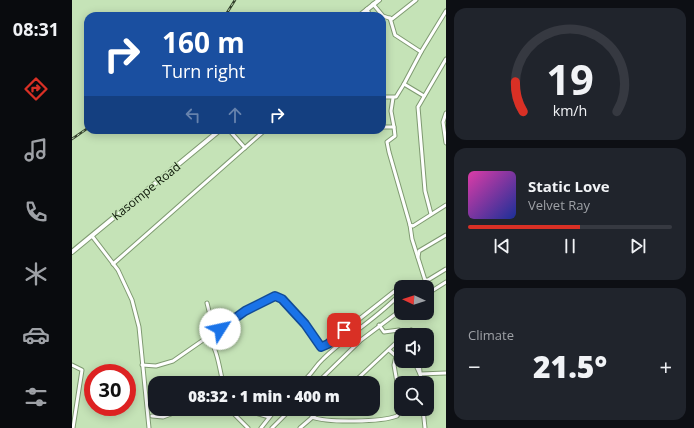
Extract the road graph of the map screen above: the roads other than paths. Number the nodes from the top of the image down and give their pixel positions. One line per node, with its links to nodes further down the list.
1 (379, 0): 3 (street)
2 (416, 0): 10 (street)
3 (373, 4): 4 (street); 8 (street)
4 (367, 9): 6 (street); 7 (street)
5 (446, 11): 11 (street)
6 (364, 12)
7 (368, 12)
8 (380, 12)
9 (386, 17): 10 (street)
10 (390, 18): 11 (street)
11 (421, 52): 15 (street)
12 (446, 60): 13 (street)
13 (442, 66): 14 (street); 16 (street)
14 (446, 70)
15 (404, 84): 16 (street); 18 (street)
16 (424, 96): 28 (street)
17 (386, 97): 18 (street)
18 (393, 98): 21 (street)
19 (446, 113): 25 (street)
20 (386, 127): 21 (street)
21 (394, 127): 29 (street)
22 (215, 134): 31 (street, Kasompe Road)
23 (233, 134): 26 (street)
24 (261, 134): 26 (street)
25 (446, 143)
26 (245, 148): 34 (street)
27 (446, 205): 28 (street)
28 (431, 214): 29 (street)
29 (410, 225): 33 (street)
30 (446, 235): 33 (street)
31 (92, 236): 32 (street, Kasompe Road); 34 (street)
32 (72, 252)
33 (418, 258): 36 (street)
34 (114, 264): 49 (street)
35 (446, 269): 36 (street)
36 (426, 280)
37 (446, 282): 38 (street)
38 (434, 290)
39 (394, 292): 45 (street)
40 (394, 299): 55 (street)
41 (208, 303): 45 (street)
42 (394, 315): 43 (street)
43 (379, 325): 44 (street); 56 (street)
44 (394, 331)
45 (207, 338): 49 (street); 54 (street)
46 (394, 345): 47 (street)
47 (389, 350): 57 (street); 65 (street)
48 (72, 365): 66 (street)
49 (142, 365): 67 (street)
50 (417, 368): 53 (street)
51 (420, 368): 53 (street)
52 (446, 373): 53 (street)
53 (420, 374)
54 (222, 376)
55 (310, 376)
56 (324, 376)
57 (361, 376)
58 (152, 416): 59 (street)
59 (166, 416)
60 (236, 416): 68 (street)
61 (264, 416): 64 (street)
62 (284, 416): 70 (street)
63 (424, 416): 72 (street)
64 (269, 417): 69 (street)
65 (312, 417): 71 (street)
66 (73, 428)
67 (149, 428)
68 (248, 428)
69 (261, 428)
70 (272, 428)
71 (301, 428)
72 (425, 428)

